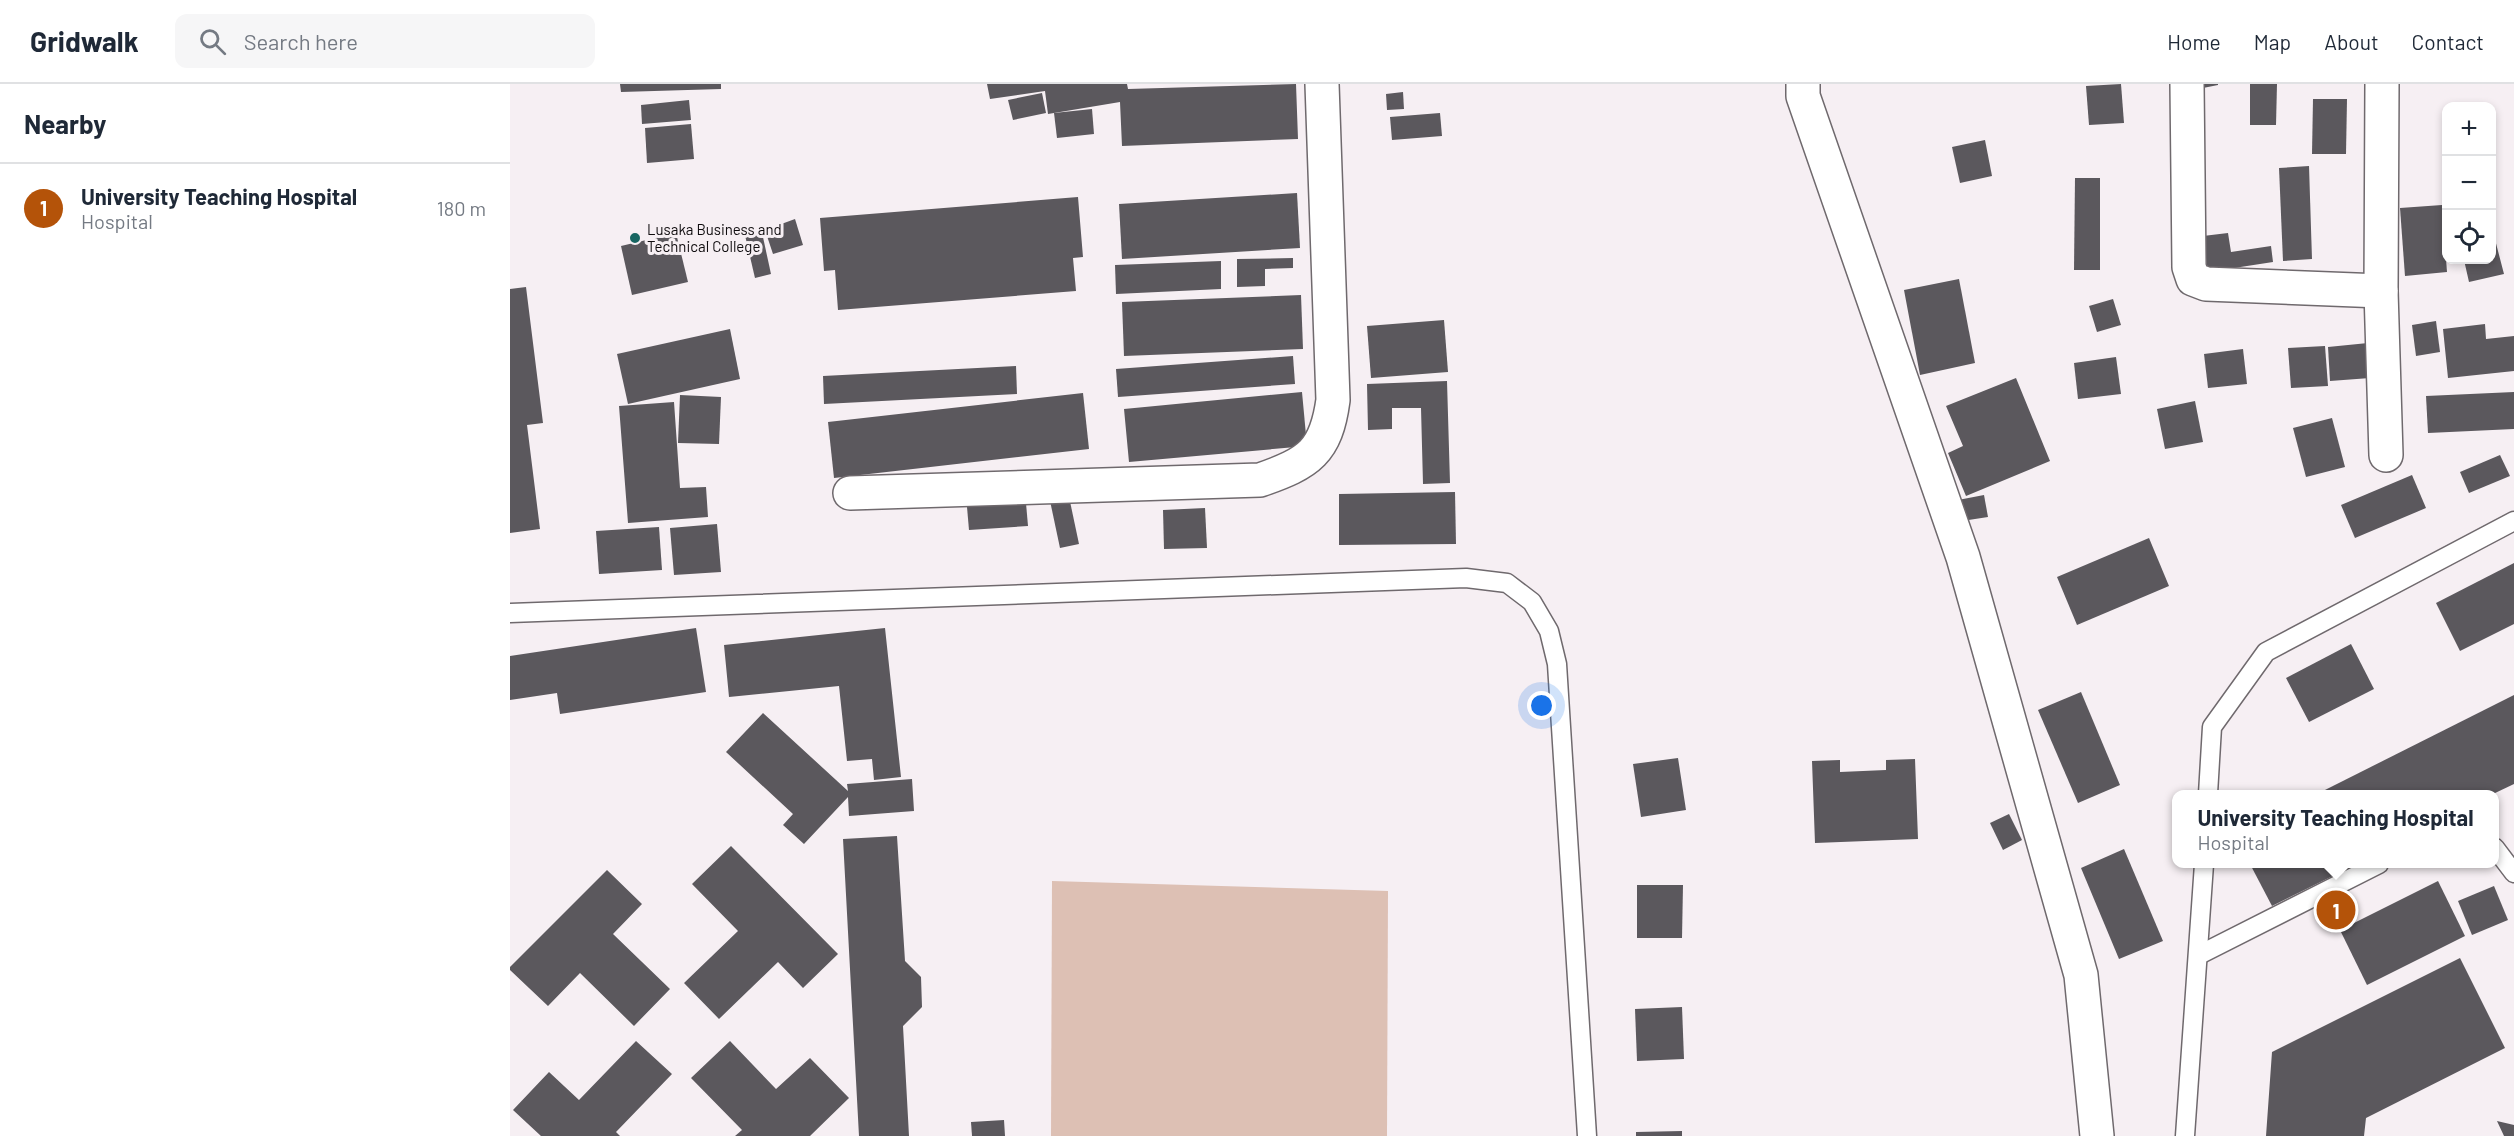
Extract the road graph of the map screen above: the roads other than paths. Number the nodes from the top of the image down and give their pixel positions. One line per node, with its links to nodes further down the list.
1 (1322, 84): 7 (street)
2 (1803, 84): 17 (street)
3 (2187, 84): 5 (street)
4 (2382, 84): 5 (street)
5 (2381, 291): 6 (street)
6 (2386, 455)
7 (850, 493)
8 (2514, 521): 10 (lane)
9 (510, 613): 16 (lane)
10 (2208, 790)
11 (2499, 853): 14 (lane)
12 (2204, 868): 15 (lane)
13 (2371, 868): 15 (lane)
14 (2514, 873)
15 (2199, 955): 18 (lane)
16 (1587, 1136)
17 (2097, 1136)
18 (2185, 1136)

